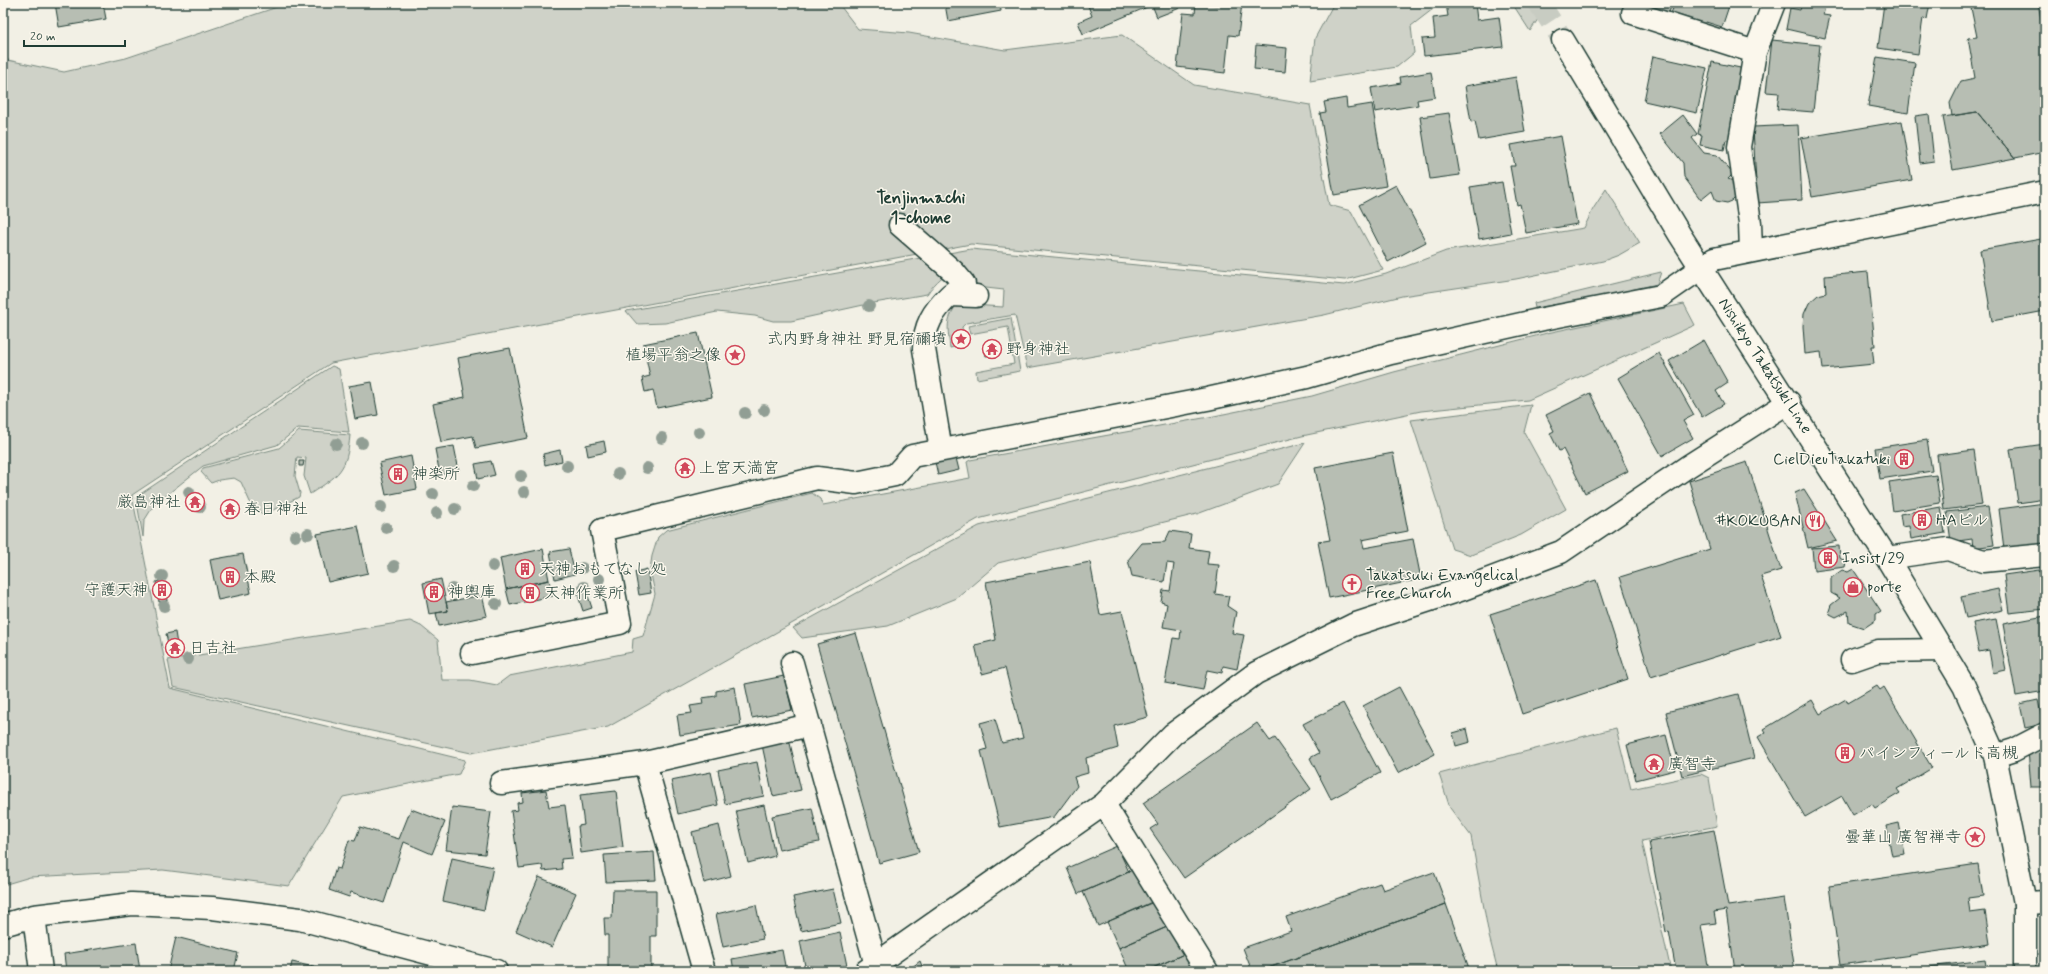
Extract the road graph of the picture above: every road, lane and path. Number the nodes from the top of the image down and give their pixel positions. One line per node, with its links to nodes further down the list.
1 (1774, 3): 4 (street)
2 (1633, 14): 4 (street)
3 (1563, 40): 8 (street, Nishikyo Takatsuki Line)
4 (1756, 52): 7 (street)
5 (2045, 192): 7 (street)
6 (900, 226): 9 (street)
7 (1751, 250): 8 (street)
8 (1702, 268): 11 (street, Nishikyo Takatsuki Line); 12 (street)
9 (950, 296): 10 (street); 12 (street)
10 (976, 296)
11 (1789, 402): 14 (street, Nishikyo Takatsuki Line); 24 (street)
12 (941, 450): 16 (street)
13 (2045, 555): 14 (street)
14 (1887, 558): 15 (street, Nishikyo Takatsuki Line)
15 (1943, 650): 17 (street); 21 (street, Nishikyo Takatsuki Line)
16 (472, 653)
17 (1852, 660)
18 (792, 663): 19 (street)
19 (810, 725): 22 (street); 28 (street)
20 (2045, 734): 21 (street)
21 (1995, 756): 25 (street, Nishikyo Takatsuki Line)
22 (645, 763): 23 (street); 31 (street)
23 (501, 783)
24 (1104, 804): 28 (street); 32 (street)
25 (2035, 902): 33 (street, Nishikyo Takatsuki Line)
26 (34, 916): 27 (street); 29 (street); 30 (street)
27 (3, 925)
28 (871, 968)
29 (41, 971)
30 (496, 971)
31 (704, 971)
32 (1207, 971)
33 (2026, 971)

